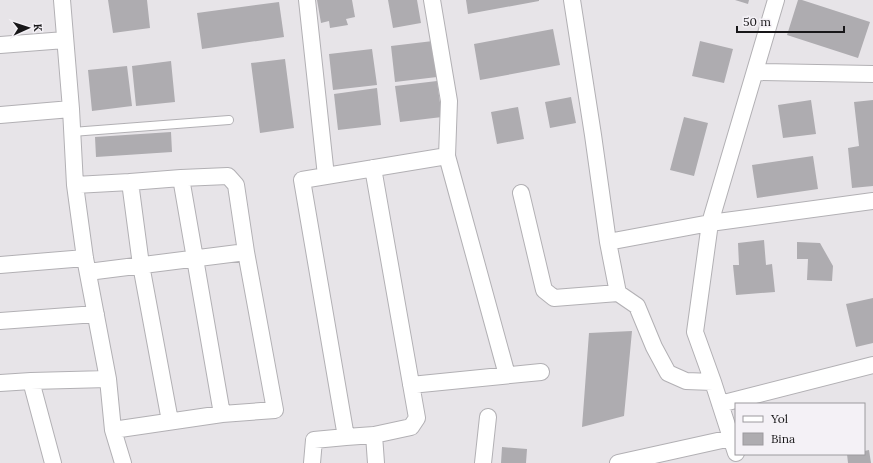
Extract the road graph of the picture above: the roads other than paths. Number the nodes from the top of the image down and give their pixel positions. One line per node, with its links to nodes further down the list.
1 (62, 0): 6 (street)
2 (307, 0): 16 (street)
3 (432, 0): 14 (street)
4 (572, 0): 23 (street)
5 (776, 0): 8 (street)
6 (65, 40): 7 (street); 10 (street)
7 (0, 45)
8 (755, 72): 9 (street); 22 (street)
9 (873, 74)
10 (71, 109): 11 (street); 13 (street)
11 (0, 115)
12 (229, 120): 13 (lane)
13 (72, 132): 19 (street)
14 (447, 156): 15 (street); 34 (street)
15 (373, 168): 16 (street); 39 (street)
16 (326, 176): 46 (street)
17 (181, 178): 18 (street); 24 (street); 25 (street)
18 (130, 182): 19 (street); 28 (street)
19 (75, 185): 27 (street)
20 (521, 193): 29 (street)
21 (873, 202): 22 (street)
22 (710, 223): 23 (street); 37 (street)
23 (608, 242): 29 (street)
24 (246, 252): 25 (street); 41 (street)
25 (195, 259): 28 (street); 41 (street)
26 (0, 265): 27 (street)
27 (86, 265): 28 (street); 30 (street)
28 (141, 265): 43 (street)
29 (618, 293): 37 (street)
30 (96, 314): 31 (street); 35 (street)
31 (0, 322)
32 (873, 365): 40 (street)
33 (541, 372): 34 (street)
34 (507, 376): 39 (street)
35 (108, 379): 36 (street); 44 (street)
36 (32, 381): 38 (street); 50 (street)
37 (713, 382): 40 (street)
38 (0, 383)
39 (411, 385): 45 (street)
40 (720, 404): 47 (street)
41 (222, 414): 43 (street)
42 (488, 417): 54 (street)
43 (170, 421): 44 (street)
44 (113, 430): 51 (street)
45 (374, 435): 46 (street); 53 (street)
46 (346, 437): 52 (street)
47 (731, 438): 48 (street); 49 (street)
48 (735, 451)
49 (658, 459): 55 (street)
50 (53, 463)
51 (123, 463)
52 (312, 463)
53 (376, 463)
54 (483, 463)
55 (618, 463)

